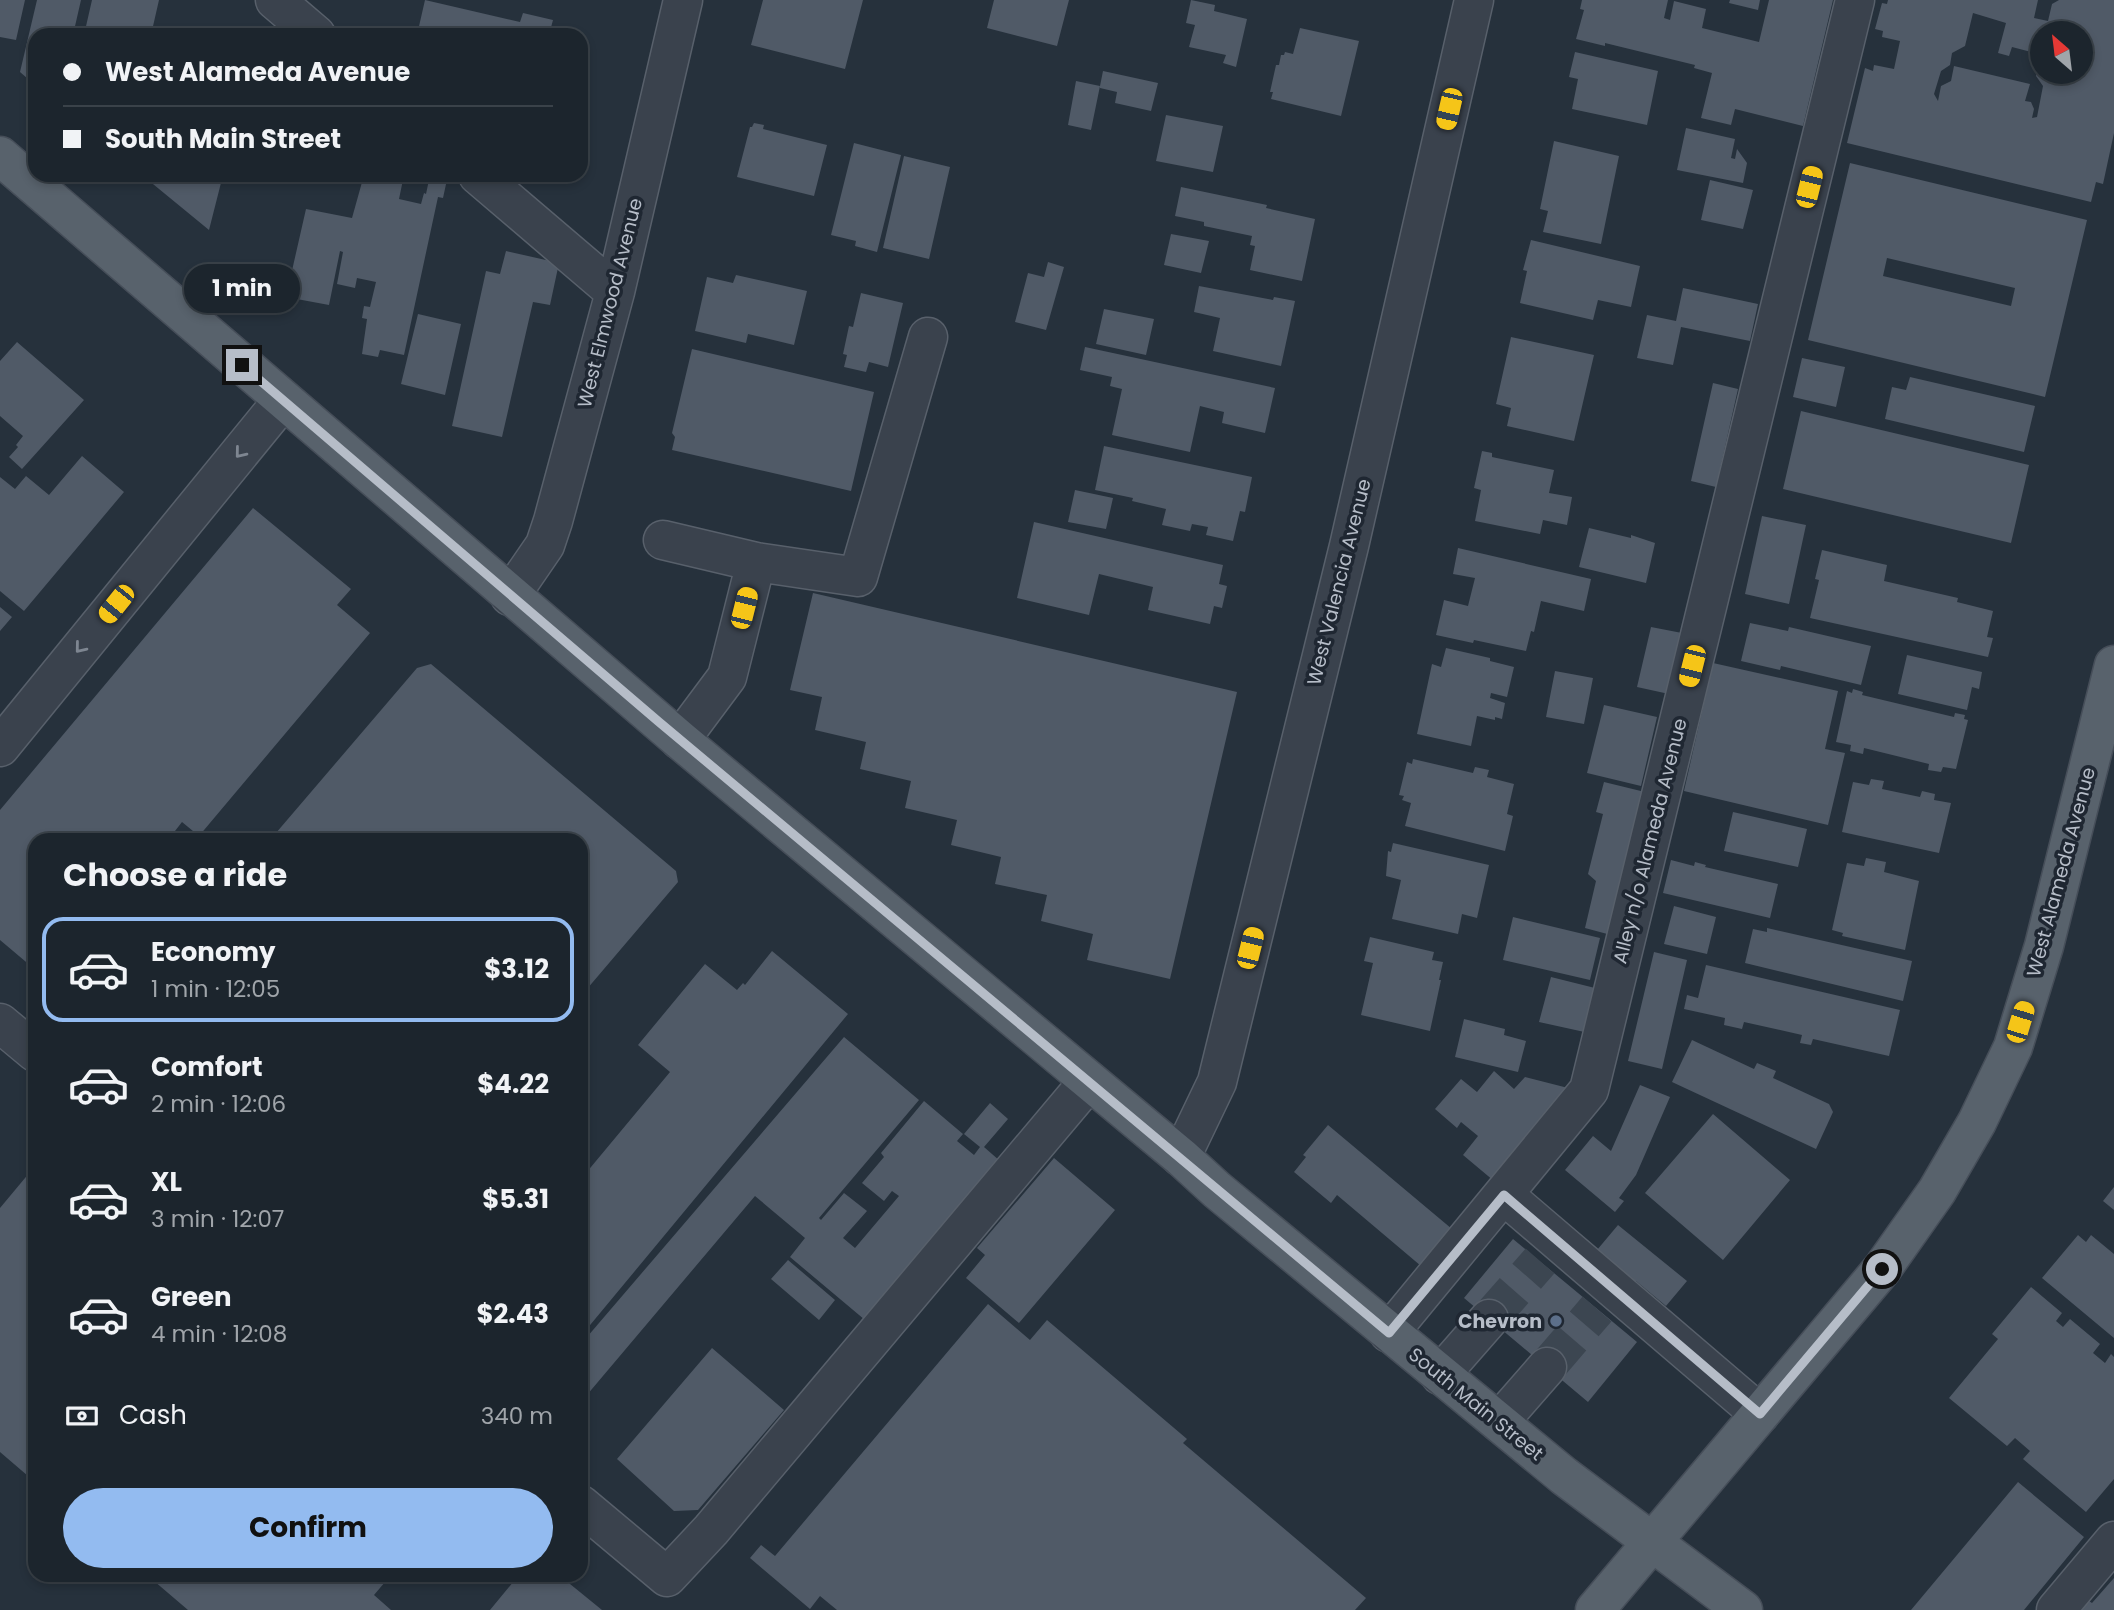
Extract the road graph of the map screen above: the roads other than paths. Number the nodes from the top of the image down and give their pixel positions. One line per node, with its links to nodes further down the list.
1 (275, 0): 5 (street)
2 (683, 0): 10 (street, West Elmwood Avenue)
3 (1474, 0): 22 (street, West Valencia Avenue)
4 (1855, 0): 23 (street, Alley n/o Alameda Avenue)
5 (308, 28)
6 (0, 156): 7 (main road, South Main Street)
7 (28, 180)
8 (30, 182): 12 (main road, South Main Street)
9 (486, 182): 10 (street)
10 (615, 292): 15 (street, West Elmwood Avenue)
11 (928, 337): 14 (street)
12 (283, 400): 15 (main road, South Main Street); 18 (street, one-way to 18)
13 (663, 540): 14 (street)
14 (756, 562): 17 (street)
15 (510, 596): 17 (main road, South Main Street)
16 (2113, 671): 28 (main road, West Alameda Avenue)
17 (680, 740): 21 (main road, South Main Street)
18 (0, 747)
19 (0, 1023): 20 (street)
20 (28, 1046)
21 (1089, 1081): 22 (main road, South Main Street); 30 (street)
22 (1181, 1157): 25 (main road, South Main Street)
23 (1504, 1195): 25 (street, Alley n/o Alameda Avenue); 28 (street)
24 (1489, 1319): 27 (street)
25 (1389, 1333): 27 (main road, South Main Street)
26 (1547, 1367): 29 (street)
27 (1440, 1375): 29 (main road, South Main Street)
28 (1760, 1414): 32 (main road, West Alameda Avenue)
29 (1499, 1422): 32 (main road, South Main Street)
30 (588, 1511)
31 (2114, 1541): 35 (street)
32 (1651, 1542): 33 (main road, West Alameda Avenue); 34 (main road, South Main Street)
33 (1595, 1610)
34 (1743, 1610)
35 (2056, 1610)

